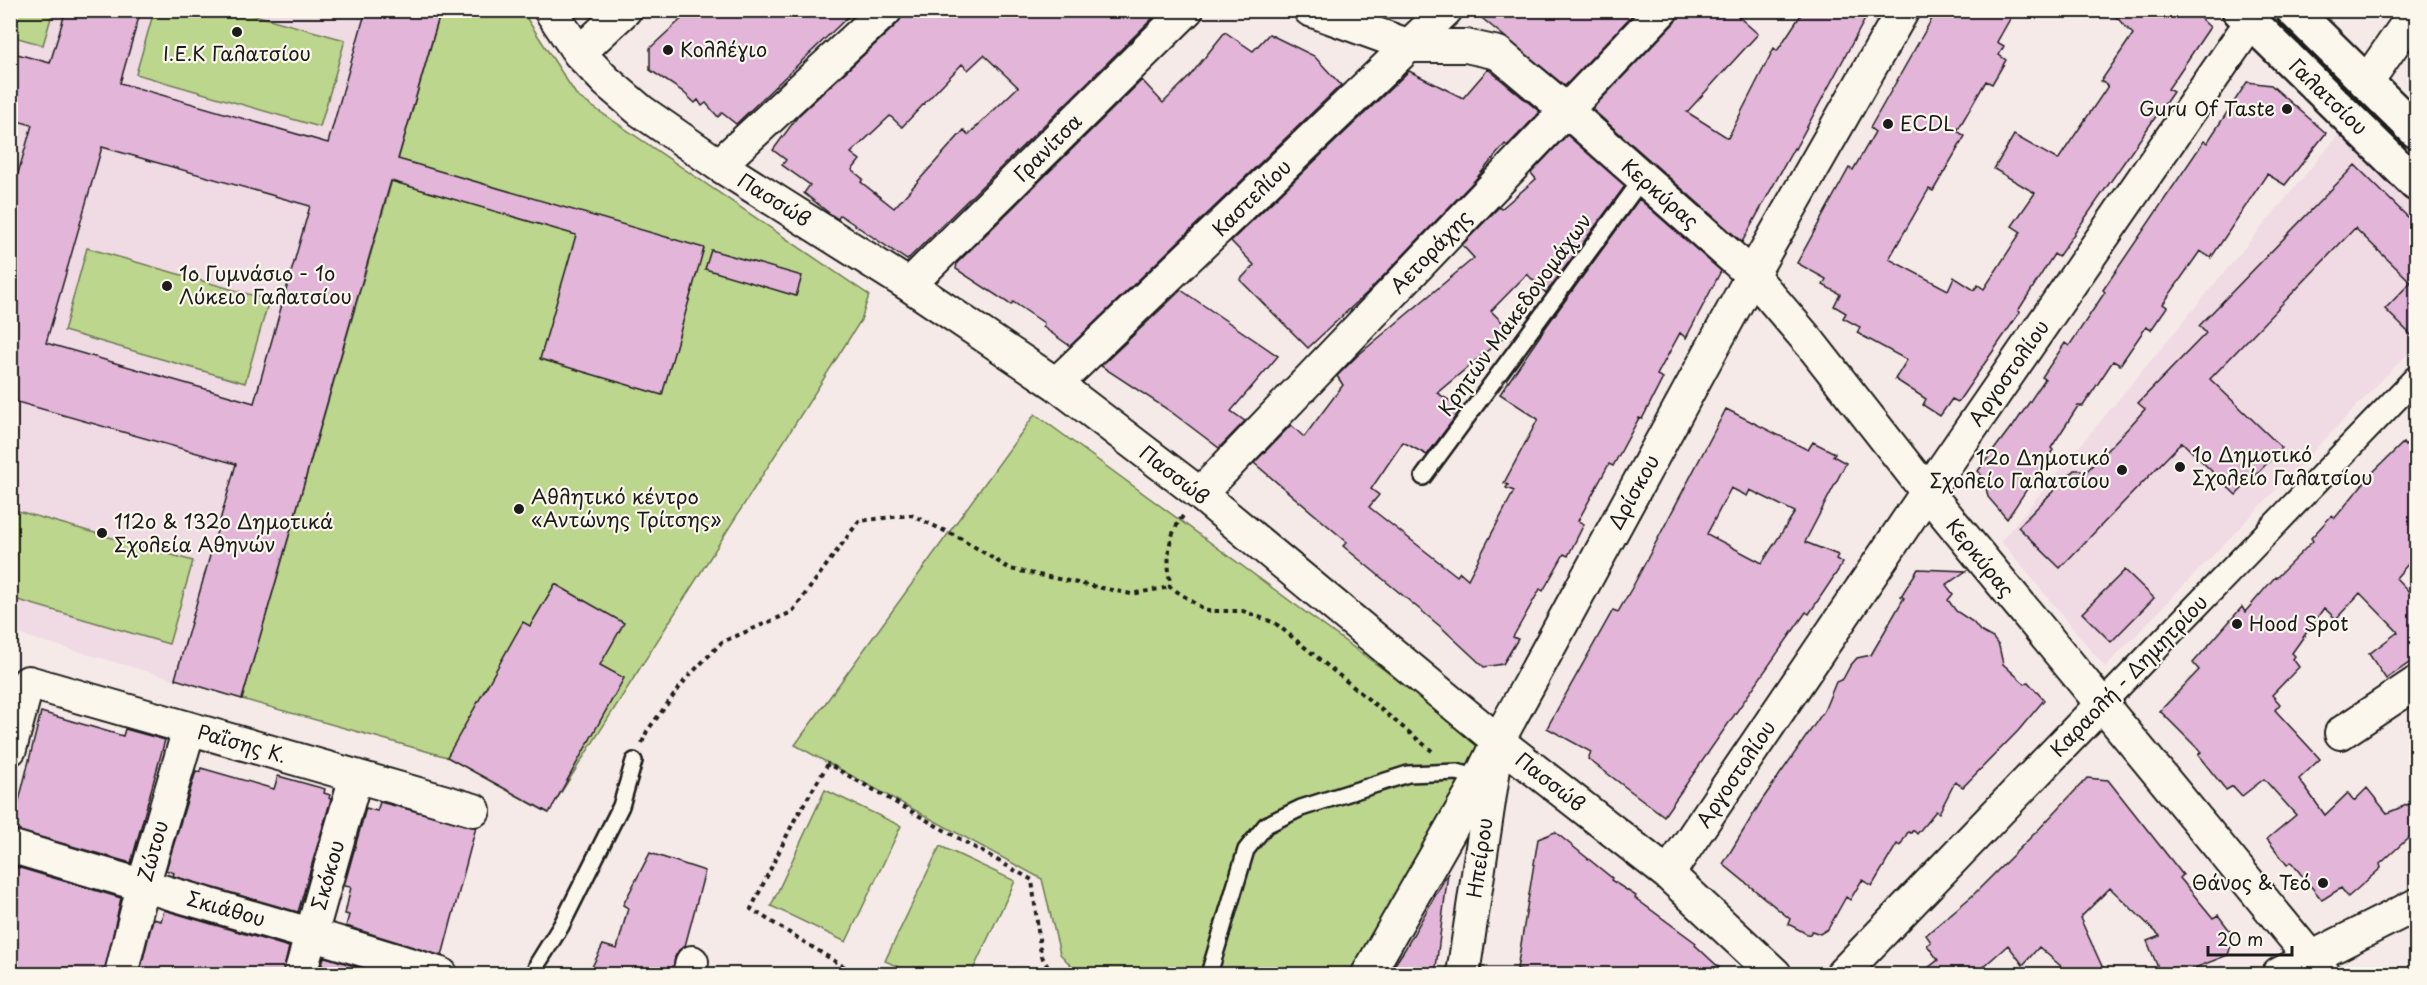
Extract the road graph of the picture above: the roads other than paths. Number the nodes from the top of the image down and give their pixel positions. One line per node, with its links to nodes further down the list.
1 (550, 10): 13 (street, Πασσώβ)
2 (625, 10): 13 (street)
3 (886, 10): 17 (street)
4 (1187, 10): 21 (street, Γρανίτσα)
5 (1310, 10): 12 (street, Κερκύρας)
6 (1446, 10): 12 (street, Καστελίου)
7 (1662, 10): 15 (street, Αετοράχης)
8 (1903, 10): 20 (street, Δρίσκου)
9 (2293, 10): 14 (main road, Γαλατσίου)
10 (2416, 11): 14 (street)
11 (2245, 16): 19 (main road, Γαλατσίου); 25 (street, Αργοστολίου)
12 (1410, 46): 15 (street, Κερκύρας); 23 (street, Καστελίου)
13 (579, 53): 17 (street, Πασσώβ)
14 (2366, 83): 16 (main road, Γαλατσίου)
15 (1566, 111): 18 (street, Κερκύρας); 26 (street, Αετοράχης)
16 (2416, 131)
17 (719, 165): 21 (street, Πασσώβ)
18 (1642, 179): 20 (street, Κερκύρας); 24 (lane, Κρητών Μακεδονομάχων)
19 (2416, 184)
20 (1752, 275): 25 (street, Κερκύρας); 32 (street, Δρίσκου)
21 (909, 285): 23 (street, Πασσώβ)
22 (2416, 378): 29 (street, Καραολή - Δημητρίου)
23 (1056, 384): 26 (street, Πασσώβ)
24 (1422, 477)
25 (1927, 492): 29 (street, Κερκύρας); 39 (street, Αργοστολίου)
26 (1200, 494): 32 (street, Πασσώβ)
27 (19, 680): 30 (street, Ραΐσης Κ.); 33 (street)
28 (2416, 682): 31 (street)
29 (2101, 705): 43 (street, Κερκύρας); 52 (street, Καραολή - Δημητρίου)
30 (189, 729): 36 (street, Ραΐσης Κ.); 40 (street, Ζώτου)
31 (2341, 733)
32 (1498, 741): 35 (street, Δρίσκου); 39 (street, Πασσώβ); 50 (street, Ηπείρου)
33 (10, 749)
34 (634, 760): 47 (lane)
35 (1469, 775): 48 (lane); 49 (street, Δρίσκου)
36 (356, 776): 37 (street, Ραΐσης Κ.); 42 (street, Σκόκου)
37 (474, 810)
38 (10, 846): 40 (street, Σκιάθου)
39 (1668, 874): 51 (street, Πασσώβ)
40 (142, 886): 42 (street, Σκιάθου); 44 (street, Ζώτου)
41 (2416, 905): 43 (street)
42 (312, 933): 45 (street, Σκόκου); 46 (street, Σκιάθου)
43 (2317, 967): 53 (street)
44 (121, 975)
45 (300, 975)
46 (441, 975)
47 (534, 975)
48 (1209, 975)
49 (1368, 975)
50 (1463, 975)
51 (1775, 975)
52 (1842, 975)
53 (2278, 975)

